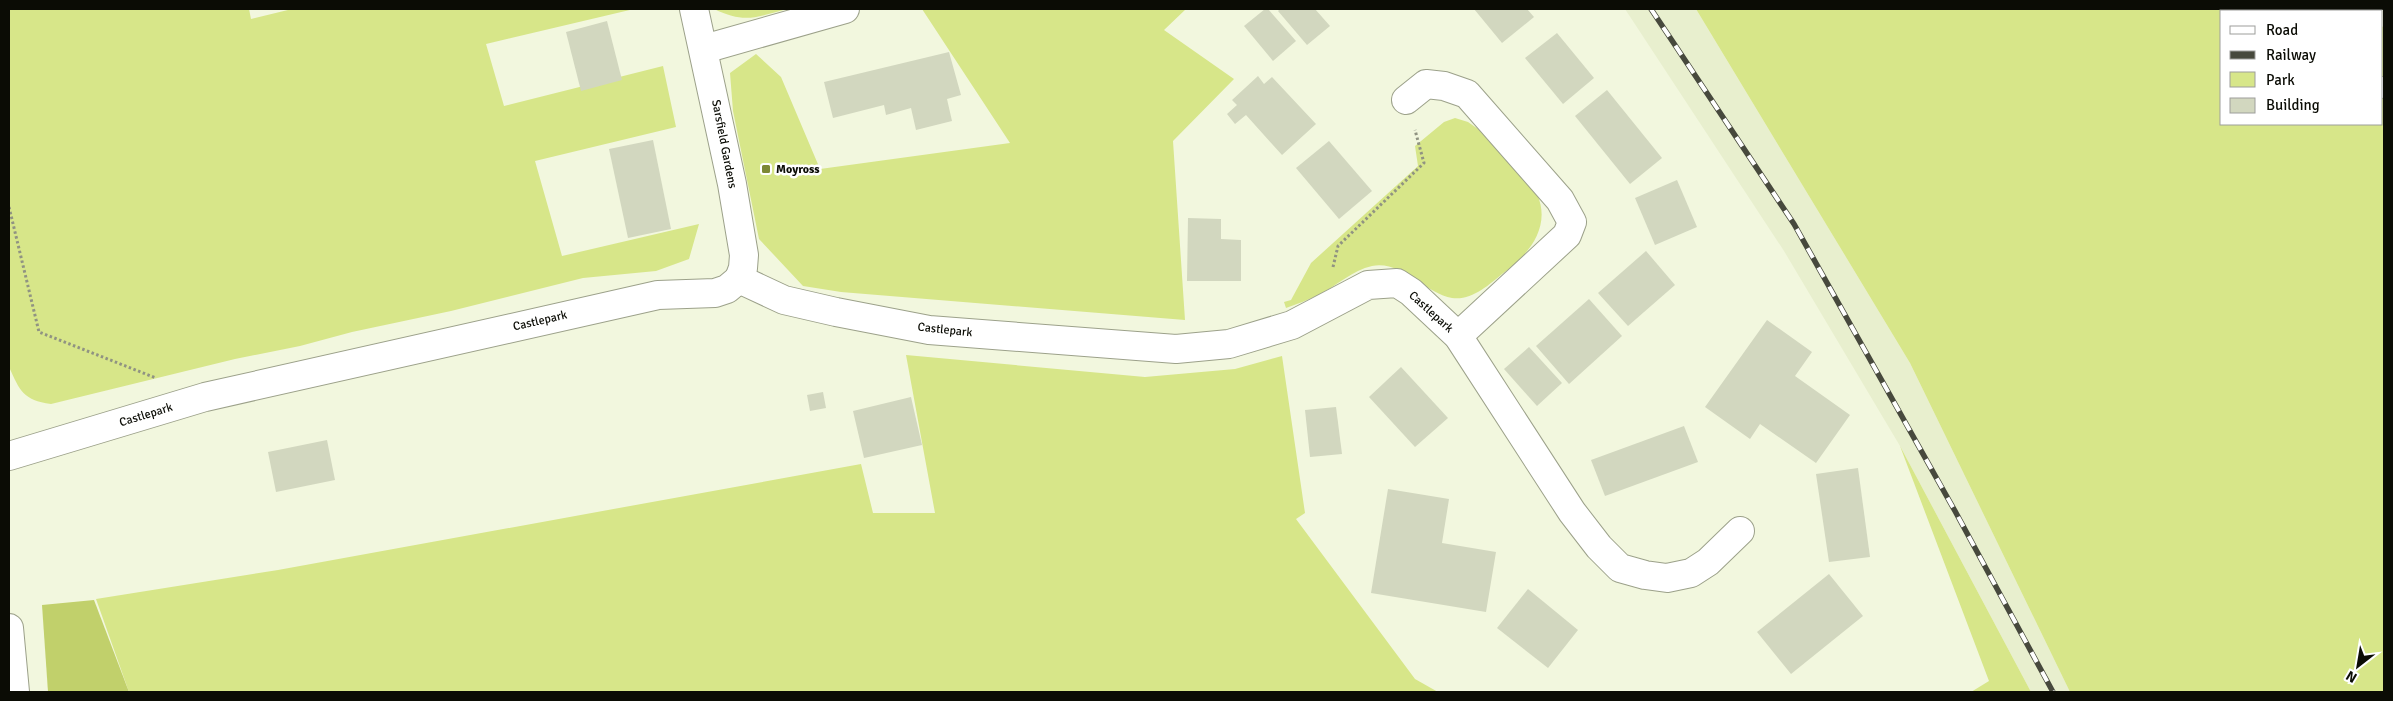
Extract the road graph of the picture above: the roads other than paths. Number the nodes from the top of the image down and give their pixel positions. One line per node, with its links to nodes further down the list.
1 (694, 9): 3 (street, Sarsfield Gardens)
2 (845, 9): 3 (street)
3 (704, 49): 5 (street, Sarsfield Gardens)
4 (1406, 100): 6 (street)
5 (739, 279): 6 (street, Castlepark); 7 (street, Castlepark)
6 (1458, 336): 8 (street, Castlepark)
7 (9, 456)
8 (1740, 530)
9 (9, 628): 10 (street)
10 (16, 692)

